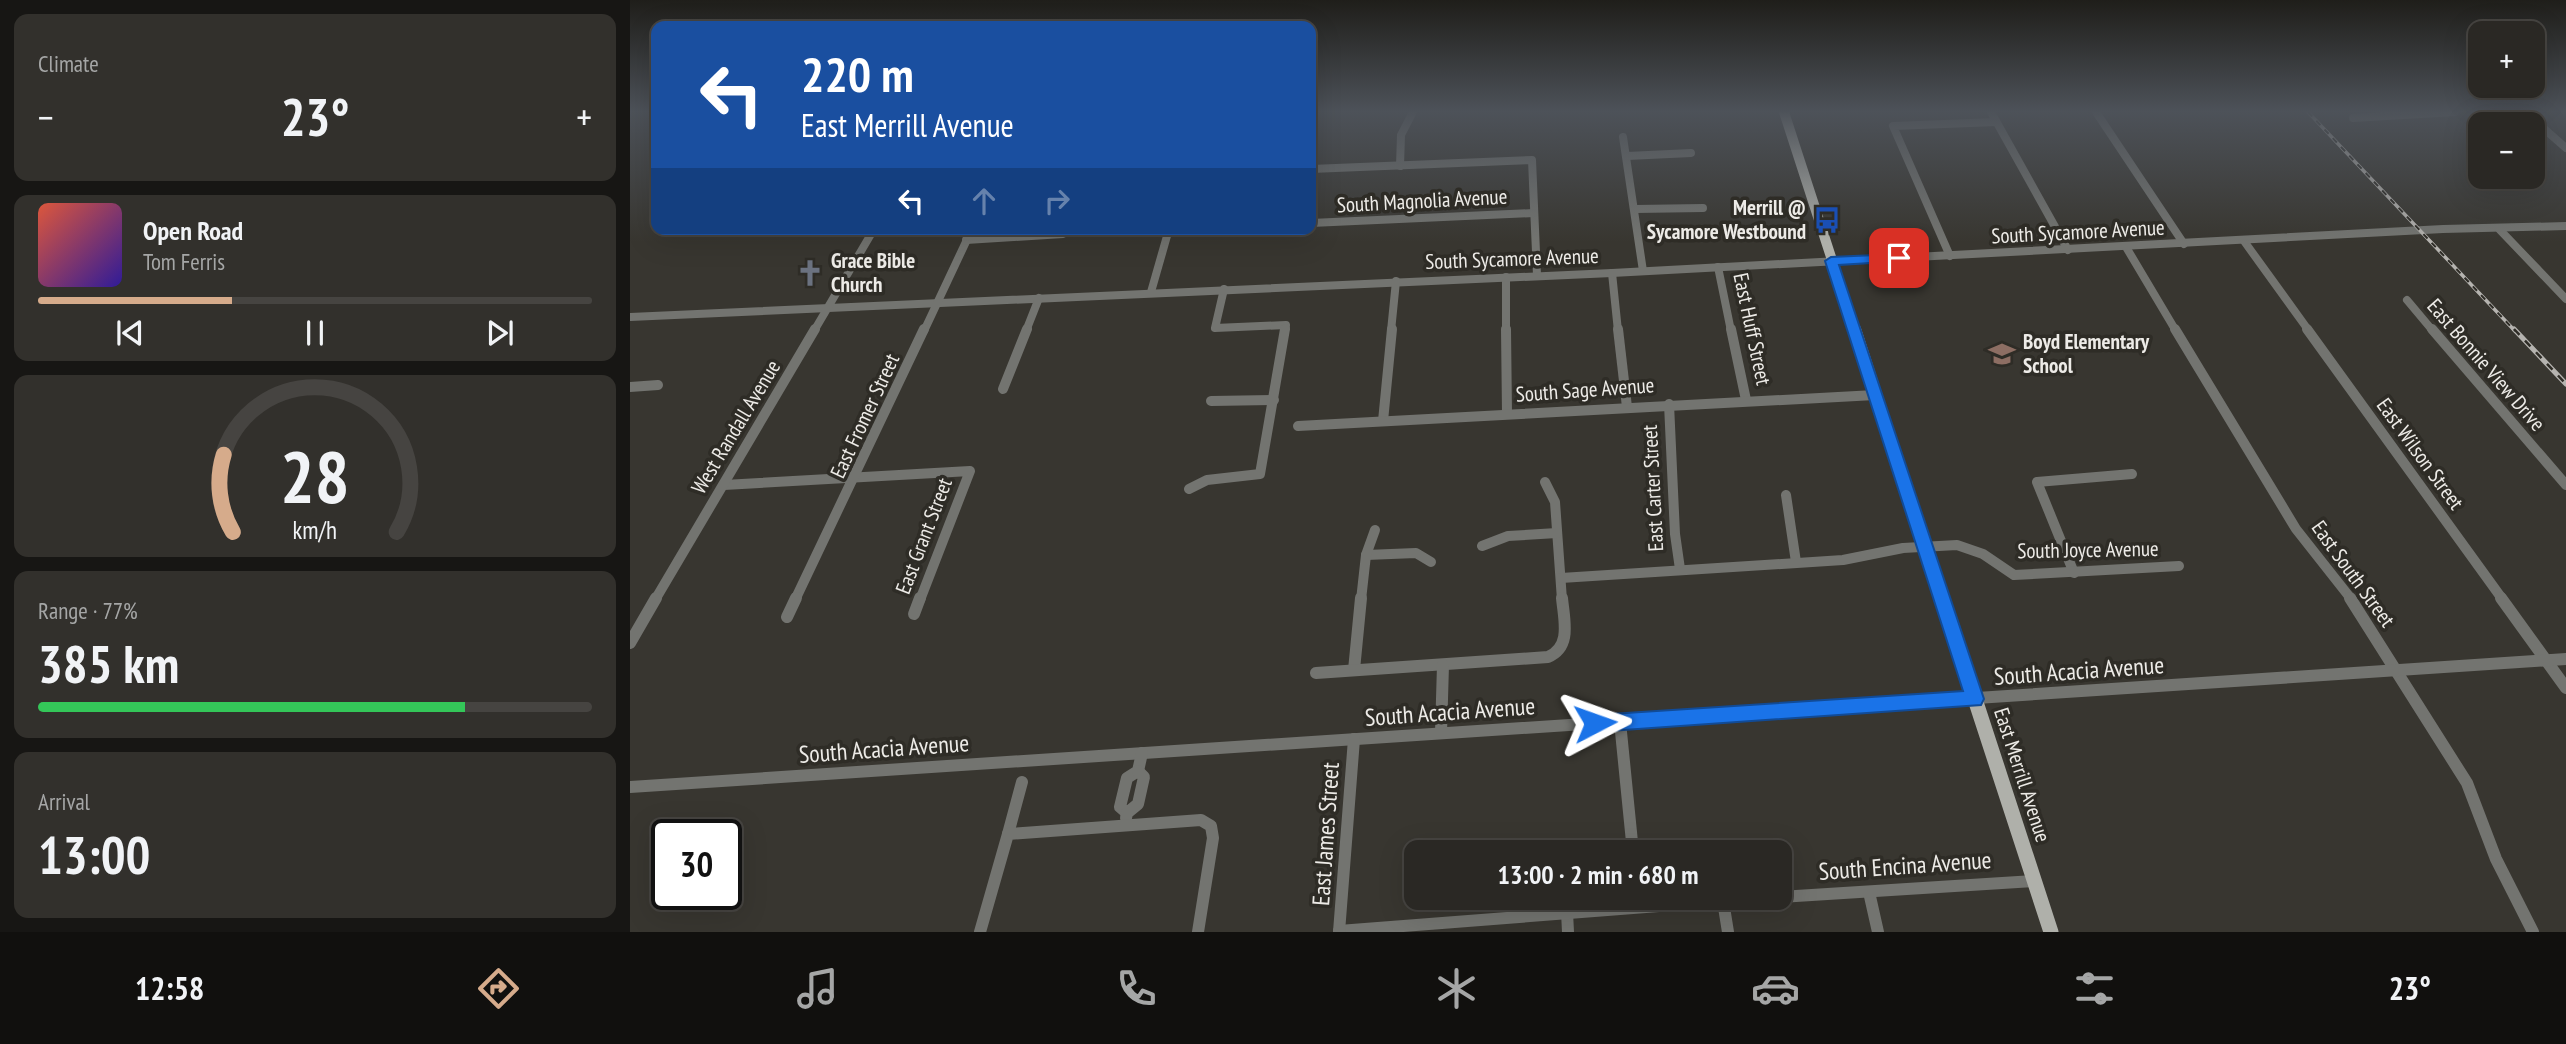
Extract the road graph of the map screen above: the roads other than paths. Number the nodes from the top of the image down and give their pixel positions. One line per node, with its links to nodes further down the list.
1 (1400, 155): 8 (street)
2 (1638, 155): 7 (street)
3 (1798, 155): 26 (main road, East Merrill Avenue)
4 (1906, 155): 25 (street)
5 (2015, 155): 24 (street)
6 (2125, 155): 22 (street)
7 (1627, 156): 11 (street)
8 (1400, 166): 9 (street); 12 (street)
9 (1316, 169)
10 (1703, 208): 11 (street)
11 (1635, 209): 28 (street)
12 (1534, 213): 13 (street, South Magnolia Avenue); 30 (street)
13 (1316, 223)
14 (2566, 226): 15 (street, South Sycamore Avenue)
15 (2500, 230): 21 (street, South Sycamore Avenue); 36 (street)
16 (871, 235): 39 (street, West Randall Avenue)
17 (969, 235): 20 (street, East Fromer Street)
18 (1027, 235): 20 (street)
19 (1167, 235): 34 (street)
20 (966, 240): 38 (street, East Fromer Street)
21 (2244, 242): 22 (street, South Sycamore Avenue); 75 (street, East Wilson Street)
22 (2184, 244): 23 (street, South Sycamore Avenue)
23 (2126, 247): 24 (street, South Sycamore Avenue); 78 (street, East South Street)
24 (2068, 250): 25 (street, South Sycamore Avenue)
25 (1950, 256): 26 (street, South Sycamore Avenue)
26 (1831, 261): 27 (street, South Sycamore Avenue); 44 (main road, East Merrill Avenue)
27 (1718, 267): 28 (street, South Sycamore Avenue); 46 (street, East Huff Street)
28 (1643, 271): 29 (street, South Sycamore Avenue)
29 (1612, 272): 30 (street, South Sycamore Avenue); 49 (street, East Carter Street)
30 (1537, 275): 31 (street, South Sycamore Avenue)
31 (1506, 276): 32 (street, South Sycamore Avenue); 50 (street)
32 (1395, 281): 33 (street, South Sycamore Avenue); 51 (street)
33 (1224, 289): 34 (street, South Sycamore Avenue); 45 (street)
34 (1151, 292): 35 (street, South Sycamore Avenue)
35 (1039, 298): 38 (street, South Sycamore Avenue); 43 (street)
36 (2566, 299)
37 (2407, 300): 57 (street, East Bonnie View Drive)
38 (937, 302): 39 (street, South Sycamore Avenue); 54 (street, East Fromer Street)
39 (829, 307): 40 (street, South Sycamore Avenue); 56 (street, West Randall Avenue)
40 (630, 317)
41 (658, 385): 42 (street)
42 (630, 387)
43 (1003, 388)
44 (1875, 394): 46 (street, South Sage Avenue); 63 (main road, East Merrill Avenue)
45 (1274, 400): 47 (street); 58 (street)
46 (1746, 400): 48 (street, South Sage Avenue)
47 (1211, 401)
48 (1669, 404): 49 (street, South Sage Avenue); 68 (street, East Carter Street)
49 (1627, 407): 50 (street, South Sage Avenue)
50 (1507, 414): 51 (street, South Sage Avenue)
51 (1383, 421): 52 (street, South Sage Avenue)
52 (1298, 426)
53 (2132, 474): 69 (street)
54 (856, 477): 56 (street); 71 (street, East Grant Street); 72 (street, East Fromer Street)
55 (1545, 482): 61 (street)
56 (724, 485): 73 (street, West Randall Avenue)
57 (2566, 485)
58 (1189, 489)
59 (1786, 495): 66 (street)
60 (1375, 530): 64 (street)
61 (1557, 533): 62 (street); 70 (street)
62 (1482, 546)
63 (1926, 547): 66 (street, South Joyce Avenue); 69 (street, South Joyce Avenue); 81 (main road, East Merrill Avenue)
64 (1366, 555): 65 (street); 77 (street)
65 (1431, 562)
66 (1796, 562): 68 (street, South Joyce Avenue)
67 (2179, 566): 69 (street, South Joyce Avenue)
68 (1680, 569): 70 (street, South Joyce Avenue)
69 (2074, 573)
70 (1561, 578): 76 (street)
71 (914, 614)
72 (788, 617)
73 (630, 643)
74 (2566, 660): 75 (street, South Acacia Avenue)
75 (2545, 661): 78 (street, South Acacia Avenue); 80 (street, East Wilson Street)
76 (1443, 665): 77 (street); 83 (street)
77 (1354, 670): 79 (street)
78 (2397, 671): 81 (street, South Acacia Avenue); 107 (street, East South Street)
79 (1316, 673)
80 (2566, 688)
81 (1975, 699): 82 (street, South Acacia Avenue); 94 (main road, East Merrill Avenue)
82 (1620, 722): 83 (street, South Acacia Avenue); 93 (street)
83 (1441, 733): 84 (street, South Acacia Avenue)
84 (1354, 739): 85 (street, South Acacia Avenue); 102 (street, East James Street)
85 (1142, 753): 86 (street); 88 (street, South Acacia Avenue)
86 (1138, 771): 89 (street); 90 (street)
87 (1023, 782): 92 (street)
88 (630, 787)
89 (1141, 791): 90 (street); 91 (street)
90 (1124, 792): 91 (street)
91 (1126, 819): 92 (street); 101 (street)
92 (1008, 834): 100 (street)
93 (1632, 840)
94 (2034, 881): 95 (street, South Encina Avenue); 106 (main road, East Merrill Avenue)
95 (1869, 892): 96 (street, South Encina Avenue); 105 (street)
96 (1792, 896)
97 (1581, 910): 99 (street)
98 (1724, 910): 104 (street)
99 (1567, 912): 102 (street); 103 (street)
100 (980, 932)
101 (1198, 932)
102 (1339, 932)
103 (1568, 932)
104 (1728, 932)
105 (1878, 932)
106 (2051, 932)
107 (2533, 932)

